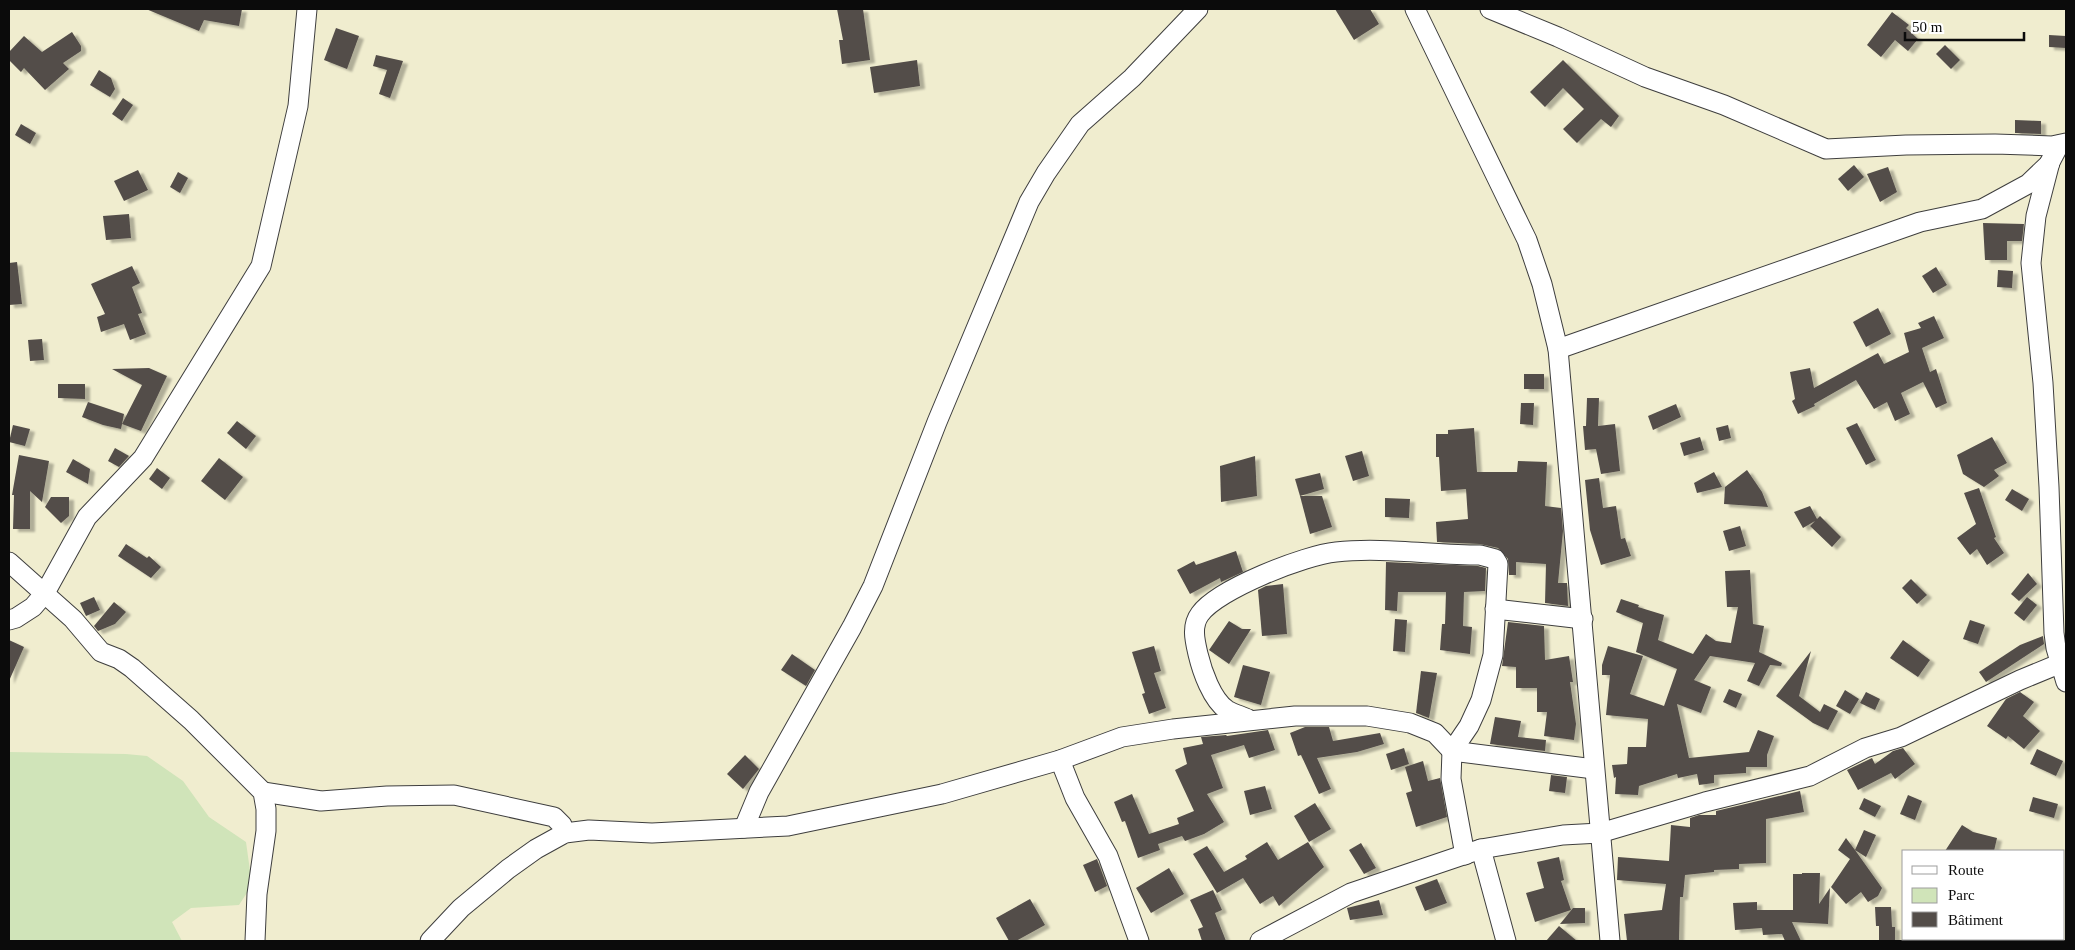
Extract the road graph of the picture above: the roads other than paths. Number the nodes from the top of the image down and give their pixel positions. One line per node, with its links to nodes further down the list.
1 (307, 9): 9 (street)
2 (1198, 9): 20 (street)
3 (1415, 9): 7 (street)
4 (1490, 9): 5 (street)
5 (2062, 144): 6 (street)
6 (2050, 162): 7 (street); 13 (street)
7 (1558, 349): 11 (street)
8 (9, 562): 9 (street)
9 (45, 593): 12 (street); 19 (street)
10 (1495, 609): 11 (street); 15 (street); 16 (street)
11 (1583, 618): 18 (street)
12 (9, 620)
13 (2064, 662): 14 (street); 22 (street)
14 (2066, 682)
15 (1251, 720): 16 (street); 17 (street)
16 (1452, 751): 18 (street); 23 (street)
17 (1060, 760): 20 (street); 26 (street)
18 (1594, 769): 22 (street)
19 (263, 792): 21 (street); 24 (street)
20 (744, 828): 21 (street)
21 (565, 833): 25 (street)
22 (1600, 833): 23 (street); 29 (street)
23 (1473, 852): 27 (street); 28 (street)
24 (255, 941)
25 (430, 941)
26 (1139, 941)
27 (1260, 941)
28 (1506, 941)
29 (1610, 941)

